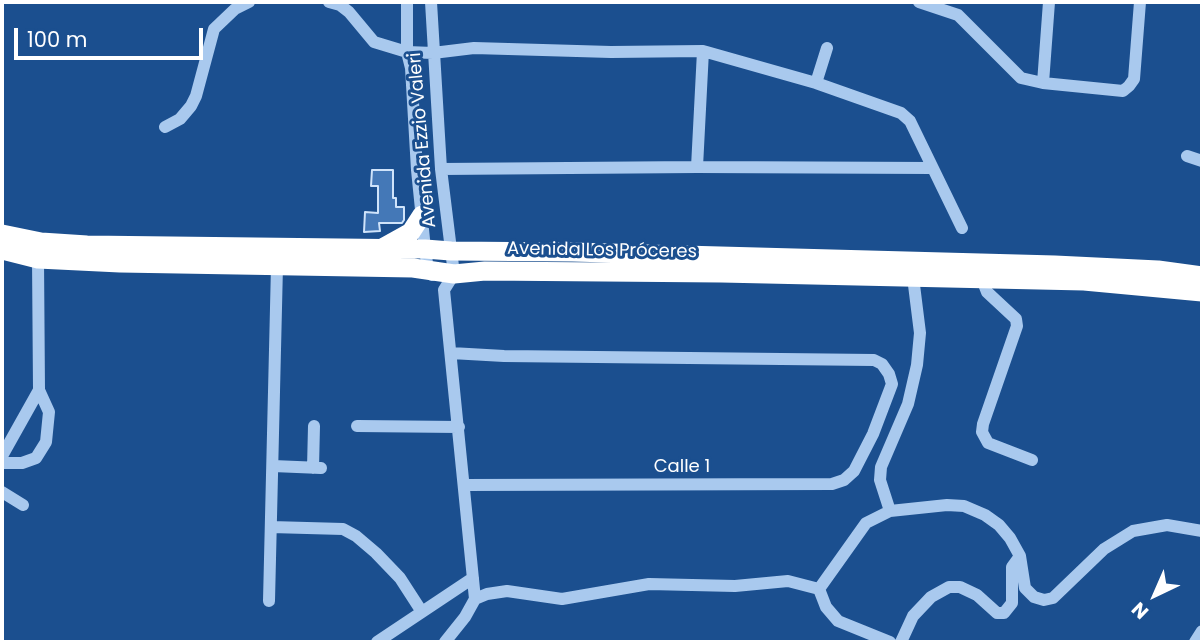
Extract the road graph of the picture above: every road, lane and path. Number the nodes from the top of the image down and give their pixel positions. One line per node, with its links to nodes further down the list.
1 (249, 2): 15 (street)
2 (329, 2): 11 (street)
3 (407, 2): 11 (street, Avenida Ezzio Valeri)
4 (431, 2): 12 (street, Avenida Ezzio Valeri)
5 (919, 2): 8 (street)
6 (1049, 2): 14 (street)
7 (1140, 2): 14 (street)
8 (959, 8): 14 (street)
9 (827, 48): 13 (street)
10 (703, 51): 12 (street); 13 (street); 18 (street)
11 (407, 52): 12 (street); 21 (street, Avenida Ezzio Valeri)
12 (432, 53): 20 (street, Avenida Ezzio Valeri)
13 (816, 83): 19 (street)
14 (1043, 83)
15 (165, 127)
16 (1187, 156): 17 (street)
17 (1202, 161)
18 (697, 167): 19 (street); 20 (street)
19 (932, 168): 22 (street)
20 (441, 169): 27 (street, Avenida Ezzio Valeri)
21 (422, 215): 24 (highway); 25 (street, Avenida Ezzio Valeri)
22 (962, 228)
23 (2, 234): 24 (highway, Avenida Los Próceres)
24 (380, 249): 25 (highway, Avenida Los Próceres)
25 (425, 249): 27 (highway, Avenida Los Próceres); 30 (street, Avenida Ezzio Valeri)
26 (2, 250): 28 (highway, Avenida Los Próceres)
27 (451, 251): 31 (highway, Avenida Los Próceres); 34 (street, Avenida Ezzio Valeri)
28 (38, 259): 29 (highway, Avenida Los Próceres); 37 (street)
29 (277, 266): 30 (highway, Avenida Los Próceres); 44 (street)
30 (428, 270): 34 (highway, Avenida Los Próceres)
31 (1202, 276)
32 (913, 277): 33 (highway, Avenida Los Próceres); 34 (highway, Avenida Los Próceres); 48 (street)
33 (982, 279): 35 (highway, Avenida Los Próceres); 42 (street)
34 (449, 282): 36 (street, Avenida Ezzio Valeri)
35 (1202, 292)
36 (451, 353): 40 (street, Avenida Ezzio Valeri); 45 (street, Calle 1)
37 (39, 390): 41 (street); 43 (street)
38 (357, 425): 40 (street)
39 (314, 426): 44 (street)
40 (459, 427): 45 (street, Avenida Ezzio Valeri)
41 (2, 456)
42 (1032, 460)
43 (2, 463)
44 (273, 466): 49 (street)
45 (464, 485): 52 (street, Avenida Ezzio Valeri)
46 (2, 492): 47 (street)
47 (23, 505)
48 (890, 512): 51 (street); 53 (street)
49 (271, 527): 55 (street); 56 (street)
50 (1202, 531): 51 (street)
51 (1020, 556): 61 (street)
52 (473, 578): 54 (street, Avenida Ezzio Valeri); 56 (street)
53 (819, 589): 54 (street); 60 (street)
54 (475, 599): 59 (street)
55 (269, 601)
56 (422, 612): 58 (street)
57 (1202, 631): 62 (street)
58 (377, 642)
59 (445, 642)
60 (890, 642)
61 (901, 642)
62 (1195, 642)

